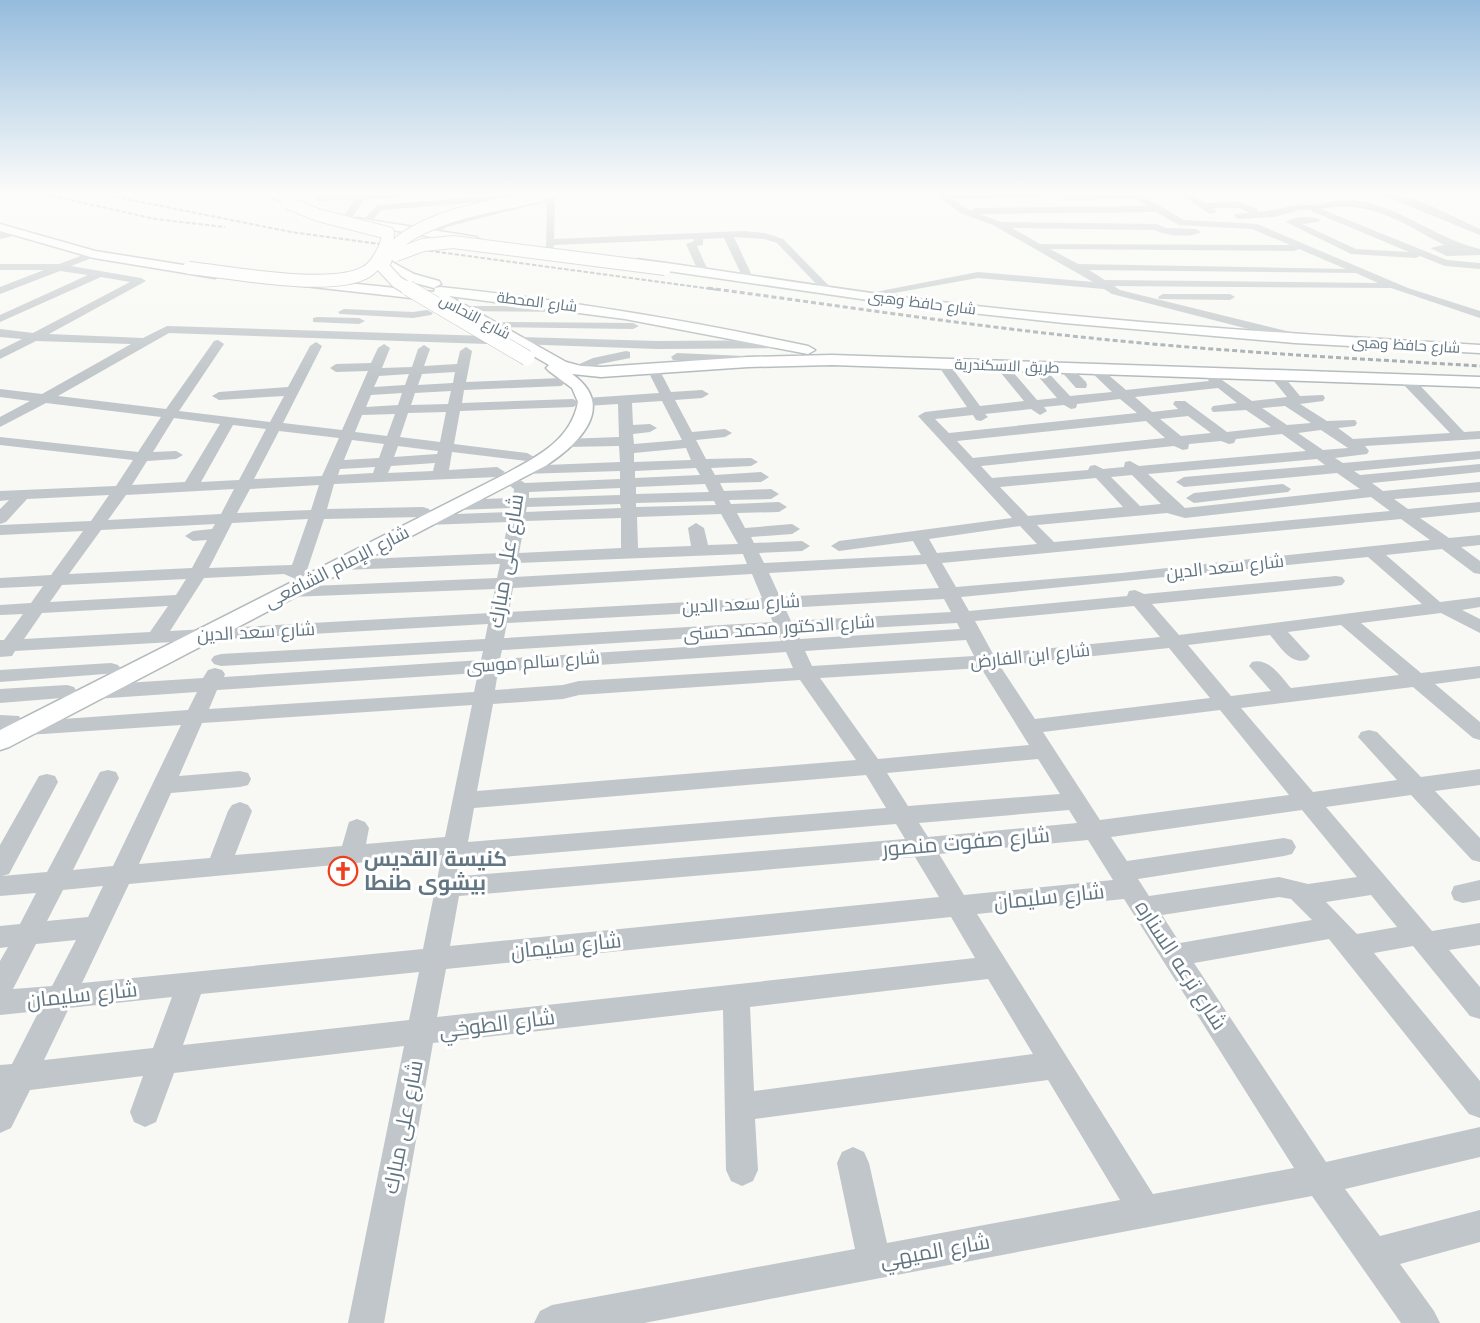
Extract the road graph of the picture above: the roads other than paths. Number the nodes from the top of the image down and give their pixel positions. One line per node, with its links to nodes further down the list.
1 (92, 255): 22 (street)
2 (98, 255): 34 (main road)
3 (115, 255): 5 (main road, bridge)
4 (136, 255): 35 (main road, شارع المحطة)
5 (380, 255)
6 (385, 255): 76 (main road, bridge)
7 (395, 255): 20 (main road, bridge)
8 (398, 255): 20 (main road, bridge)
9 (553, 255): 25 (main road, bridge)
10 (598, 255): 25 (main road, شارع حافظ وهبى)
11 (699, 255): 27 (street)
12 (738, 255): 29 (street)
13 (793, 255): 32 (street)
14 (1053, 255): 18 (street)
15 (1309, 255): 26 (street)
16 (1417, 255): 17 (street)
17 (1426, 255): 21 (street)
18 (1057, 257): 19 (street); 23 (street)
19 (1292, 259)
20 (392, 263): 61 (main road); 76 (main road)
21 (1480, 266)
22 (56, 267): 24 (street); 28 (street); 33 (street)
23 (1076, 267): 26 (street); 30 (street)
24 (2, 268)
25 (688, 272): 27 (main road, شارع حافظ وهبى)
26 (1364, 272): 31 (street)
27 (704, 273): 29 (main road, شارع حافظ وهبى)
28 (100, 274): 42 (street); 43 (street)
29 (750, 280): 32 (main road, شارع حافظ وهبى)
30 (1104, 284): 31 (street); 36 (street); 40 (street)
31 (1393, 286): 48 (street)
32 (828, 290): 36 (main road, شارع حافظ وهبى)
33 (0, 291)
34 (407, 291): 35 (main road, شارع النحاس); 62 (main road)
35 (445, 294): 44 (main road, شارع النحاس); 50 (main road, شارع المحطة)
36 (870, 296): 63 (main road, شارع حافظ وهبى)
37 (1237, 297): 40 (street)
38 (1293, 297): 39 (street)
39 (1351, 297)
40 (1134, 298): 63 (street)
41 (0, 304): 42 (street)
42 (27, 307): 43 (street); 51 (street)
43 (80, 312): 60 (street)
44 (469, 312): 50 (street); 50 (main road, شارع النحاس)
45 (427, 313): 47 (street)
46 (607, 313): 50 (street); 50 (main road, شارع المحطة); 52 (main road, شارع المحطة); 55 (street)
47 (404, 314): 49 (street); 54 (street)
48 (1480, 315)
49 (343, 316): 53 (street); 58 (street); 64 (street)
50 (512, 316): 55 (street); 76 (main road, شارع النحاس)
51 (0, 319)
52 (669, 321): 61 (main road, شارع المحطة); 69 (street)
53 (372, 322): 54 (street); 59 (street)
54 (395, 323): 67 (street)
55 (600, 326): 56 (street); 68 (street)
56 (633, 326)
57 (0, 333): 60 (street)
58 (301, 334): 64 (street); 65 (street)
59 (357, 336): 64 (street); 67 (street)
60 (36, 337): 65 (street); 74 (street)
61 (748, 338): 72 (main road, شارع المحطة)
62 (488, 340): 67 (street); 76 (main road)
63 (1307, 340): 71 (main road, شارع حافظ وهبى)
64 (322, 341): 67 (street); 98 (street); 120 (street)
65 (142, 342): 66 (street); 106 (street)
66 (175, 342)
67 (382, 342): 70 (street); 84 (street)
68 (588, 343): 69 (street); 76 (street)
69 (658, 345): 72 (street)
70 (424, 349): 73 (street); 87 (street)
71 (1480, 349)
72 (785, 350): 77 (main road, طريق الاسكندرية); 78 (main road, طريق الاسكندرية); 91 (main road, طريق الاسكندرية)
73 (466, 351): 76 (street); 81 (street)
74 (0, 355)
75 (626, 355): 76 (street); 76 (street); 77 (street)
76 (539, 360): 88 (main road, طريق الاسكندرية); 95 (street); 109 (main road); 109 (main road)
77 (764, 361): 85 (main road, طريق الاسكندرية)
78 (943, 364): 79 (main road, طريق الاسكندرية); 117 (street)
79 (1002, 367): 82 (main road, طريق الاسكندرية); 112 (street)
80 (336, 368): 84 (street)
81 (462, 368): 87 (street); 95 (street)
82 (1037, 368): 83 (main road, طريق الاسكندرية); 110 (street)
83 (1065, 368): 86 (main road, طريق الاسكندرية); 94 (street)
84 (375, 369): 87 (street); 99 (street)
85 (652, 369): 88 (main road, طريق الاسكندرية); 105 (street)
86 (1094, 369): 89 (main road, طريق الاسكندرية); 102 (street)
87 (417, 370): 96 (street)
88 (601, 372): 109 (main road)
89 (1208, 373): 90 (main road, طريق الاسكندرية); 93 (street)
90 (1275, 375): 92 (main road, طريق الاسكندرية); 111 (street)
91 (1480, 379): 92 (main road, طريق الاسكندرية)
92 (1407, 380): 133 (street)
93 (1220, 384): 97 (street); 113 (street)
94 (1081, 385)
95 (457, 387): 96 (street); 114 (street)
96 (410, 389): 99 (street); 115 (street)
97 (1161, 390): 102 (street); 119 (street)
98 (293, 391): 100 (street); 126 (street)
99 (365, 392): 118 (street)
100 (242, 394): 104 (street); 122 (street)
101 (702, 394): 105 (street)
102 (1122, 394): 110 (street); 121 (street)
103 (3, 395): 106 (street)
104 (219, 396)
105 (667, 396): 108 (street); 139 (street)
106 (43, 398): 120 (street); 123 (street)
107 (1318, 398): 111 (street)
108 (625, 399): 109 (street); 138 (street)
109 (581, 400): 114 (street); 143 (main road, شارع الإمام الشافعى); 176 (main road, شارع الإمام الشافعى)
110 (1066, 400): 112 (street); 124 (street)
111 (1291, 401): 113 (street); 128 (street)
112 (1033, 404): 117 (street); 127 (street)
113 (1248, 405): 116 (street); 130 (street)
114 (452, 407): 115 (street); 147 (street)
115 (403, 409): 118 (street); 141 (street)
116 (1218, 409)
117 (975, 410): 131 (street); 137 (street)
118 (357, 411): 134 (street)
119 (1190, 412): 121 (street); 136 (street)
120 (171, 414): 122 (street); 151 (street)
121 (1147, 416): 124 (street); 142 (street)
122 (227, 421): 126 (street); 178 (street)
123 (0, 423)
124 (1088, 423): 127 (street); 145 (street)
125 (1350, 423): 128 (street)
126 (274, 426): 134 (street); 175 (street)
127 (1054, 426): 131 (street); 146 (street)
128 (1324, 426): 130 (street); 144 (street)
129 (650, 428): 138 (street)
130 (1284, 430): 136 (street); 150 (street)
131 (994, 432): 137 (street); 152 (street)
132 (725, 433): 139 (street)
133 (1459, 434): 135 (street); 144 (street)
134 (346, 435): 141 (street); 158 (street)
135 (1478, 435)
136 (1224, 436): 142 (street); 153 (street)
137 (944, 438): 156 (street)
138 (626, 440): 139 (street); 143 (street); 160 (street)
139 (689, 440): 157 (street)
140 (0, 441): 151 (street)
141 (392, 441): 147 (street); 154 (street)
142 (1176, 441): 145 (street); 159 (street)
143 (566, 443): 176 (main road, شارع الإمام الشافعى)
144 (1351, 443): 150 (street)
145 (1112, 447): 146 (street); 163 (street)
146 (1078, 451): 152 (street); 165 (street)
147 (444, 453): 154 (street); 166 (street); 176 (street)
148 (176, 455): 151 (street)
149 (1480, 455): 161 (street)
150 (1322, 456): 153 (street); 161 (street)
151 (144, 457): 182 (street)
152 (1018, 457): 156 (street); 177 (street)
153 (1257, 461): 159 (street); 164 (street)
154 (384, 462): 158 (street); 168 (street)
155 (751, 462): 157 (street)
156 (968, 463): 174 (street)
157 (701, 464): 160 (street); 179 (street)
158 (334, 465): 171 (street)
159 (1205, 466): 163 (street); 170 (street)
160 (627, 467): 176 (street); 188 (street)
161 (1339, 468): 164 (street); 172 (street)
162 (1480, 468): 172 (street)
163 (1137, 471): 165 (street); 196 (street)
164 (1274, 473): 170 (street); 181 (street)
165 (1101, 474): 169 (street); 189 (street)
166 (440, 475): 168 (street); 176 (street)
167 (761, 477): 179 (street)
168 (379, 478): 171 (street)
169 (1056, 478): 177 (street); 183 (street)
170 (1220, 478): 173 (street); 184 (street)
171 (328, 480): 175 (street); 198 (street)
172 (1358, 480): 181 (street); 185 (street)
173 (1184, 482)
174 (988, 483): 177 (street); 195 (street)
175 (244, 484): 178 (street); 205 (street)
176 (516, 484): 188 (street); 188 (street); 200 (main road, شارع الإمام الشافعى); 200 (street); 200 (main road, شارع الإمام الشافعى); 222 (street, شارع على مبارك)
177 (1036, 486)
178 (190, 487): 182 (street)
179 (714, 487): 188 (street); 194 (street); 194 (street)
180 (1480, 487): 185 (street)
181 (1294, 488): 184 (street); 191 (street)
182 (121, 490): 186 (street); 203 (street)
183 (1068, 492)
184 (1238, 494): 190 (street); 192 (street)
185 (1377, 494): 191 (street); 199 (street)
186 (22, 495): 187 (street); 201 (street)
187 (0, 496)
188 (629, 498): 194 (street); 221 (street)
189 (1123, 498): 195 (street); 197 (street)
190 (1194, 498)
191 (1309, 499): 192 (street)
192 (1252, 506): 196 (street); 204 (street)
193 (1480, 507): 199 (street)
194 (727, 509): 209 (street)
195 (1012, 509): 202 (street)
196 (1175, 509): 197 (street)
197 (1137, 510): 202 (street); 212 (street)
198 (318, 514): 200 (street); 205 (street); 232 (street)
199 (1405, 514): 204 (street); 214 (street)
200 (425, 516): 224 (main road, شارع الإمام الشافعى); 232 (main road, شارع الإمام الشافعى)
201 (0, 519)
202 (1023, 521): 211 (street); 218 (street)
203 (96, 525): 205 (street); 208 (street); 229 (street)
204 (1276, 526): 212 (street)
205 (221, 527): 210 (street); 227 (street)
206 (696, 528): 219 (street)
207 (792, 529): 209 (street)
208 (0, 530)
209 (740, 533): 217 (street)
210 (193, 536)
211 (919, 536): 216 (street); 223 (street, شارع ترعه السناره)
212 (1166, 537): 218 (street)
213 (1480, 540): 214 (street, شارع سعد الدين)
214 (1445, 543): 220 (street, شارع سعد الدين); 226 (street)
215 (802, 546): 217 (street)
216 (839, 546)
217 (749, 549): 219 (street); 225 (street)
218 (1051, 549): 223 (street)
219 (701, 551): 221 (street)
220 (1371, 551): 228 (street, شارع سعد الدين); 239 (street)
221 (630, 554): 222 (street)
222 (510, 559): 224 (street); 233 (street, شارع على مبارك)
223 (932, 560): 225 (street); 234 (street, شارع ترعه السناره)
224 (342, 565): 232 (main road, شارع الإمام الشافعى)
225 (758, 568): 233 (street); 237 (street)
226 (1480, 569)
227 (198, 573): 229 (street); 232 (street); 235 (street)
228 (1121, 578): 234 (street, شارع سعد الدين); 236 (street)
229 (57, 580): 231 (street); 240 (street)
230 (1336, 581): 236 (street)
231 (0, 583)
232 (294, 583): 233 (street); 248 (main road, شارع الإمام الشافعى); 250 (main road, شارع الإمام الشافعى)
233 (505, 583): 242 (street, شارع على مبارك)
234 (950, 593): 237 (street, شارع سعد الدين); 244 (street, شارع ترعه السناره)
235 (182, 600): 240 (street); 250 (street)
236 (1141, 601): 244 (street); 251 (street)
237 (774, 602): 242 (street, شارع سعد الدين); 249 (street)
238 (1480, 602): 239 (street, شارع ابن الفارض)
239 (1441, 607): 243 (street, شارع ابن الفارض); 245 (street)
240 (37, 608): 241 (street); 252 (street)
241 (0, 610)
242 (498, 618): 247 (street, شارع سعد الدين); 253 (street, شارع على مبارك)
243 (1345, 619): 246 (street, شارع ابن الفارض); 262 (street)
244 (968, 625): 249 (street, شارع سالم موسى); 256 (street, شارع ترعه السناره)
245 (1480, 627)
246 (1274, 628): 251 (street, شارع ابن الفارض); 254 (street)
247 (233, 633): 248 (street, شارع سعد الدين); 255 (street)
248 (207, 634): 250 (street, شارع سعد الدين); 265 (main road, شارع الإمام الشافعى)
249 (789, 636): 253 (street, شارع سالم موسى); 259 (street)
250 (166, 637): 252 (street, شارع سعد الدين); 258 (main road, شارع الإمام الشافعى)
251 (1175, 641): 256 (street, شارع ابن الفارض); 269 (street)
252 (3, 650)
253 (490, 655): 255 (street); 263 (street, شارع سالم موسى); 266 (street, شارع على مبارك)
254 (1300, 656)
255 (220, 660): 263 (street)
256 (987, 661): 259 (street, شارع ابن الفارض); 272 (street, شارع ترعه السناره)
257 (1259, 666): 267 (street)
258 (111, 669): 261 (street); 264 (main road, شارع الإمام الشافعى)
259 (805, 672): 266 (street, شارع ابن الفارض); 277 (street)
260 (1480, 672): 262 (street)
261 (0, 676)
262 (1416, 679): 267 (street); 273 (street)
263 (210, 683): 265 (street, شارع سالم موسى); 270 (street)
264 (67, 692): 268 (street); 271 (main road, شارع الإمام الشافعى)
265 (95, 692): 271 (main road, شارع الإمام الشافعى)
266 (483, 694): 270 (street, شارع ابن الفارض); 284 (street, شارع على مبارك)
267 (1286, 695): 269 (street)
268 (0, 696)
269 (1226, 703): 272 (street); 286 (street)
270 (195, 717): 271 (street, شارع ابن الفارض); 282 (street)
271 (10, 724): 275 (main road, شارع الإمام الشافعى)
272 (1029, 727): 276 (street, شارع ترعه السناره)
273 (1478, 731)
274 (1369, 737): 283 (street)
275 (0, 741)
276 (1044, 751): 277 (street); 285 (street, شارع ترعه السناره)
277 (872, 767): 284 (street); 288 (street)
278 (1480, 777): 283 (street, شارع صفوت منصور)
279 (108, 778): 299 (street)
280 (240, 779): 282 (street)
281 (47, 782): 297 (street)
282 (164, 785): 298 (street)
283 (1416, 786): 286 (street, شارع صفوت منصور); 295 (street)
284 (464, 800): 293 (street, شارع على مبارك)
285 (1076, 801): 288 (street); 290 (street, شارع ترعه السناره)
286 (1308, 802): 290 (street, شارع صفوت منصور); 300 (street)
287 (240, 811): 296 (street)
288 (902, 816): 291 (street); 293 (street)
289 (357, 828): 294 (street)
290 (1094, 830): 291 (street, شارع صفوت منصور); 303 (street, شارع ترعه السناره)
291 (922, 847): 302 (street, شارع صفوت منصور); 305 (street)
292 (1284, 847): 303 (street)
293 (456, 848): 294 (street); 302 (street, شارع على مبارك)
294 (353, 854): 296 (street)
295 (1480, 854)
296 (219, 866): 298 (street)
297 (0, 867)
298 (121, 876): 299 (street); 306 (street)
299 (57, 881): 301 (street); 307 (street)
300 (1377, 884): 304 (street); 311 (street)
301 (0, 886)
302 (449, 887): 313 (street, شارع على مبارك)
303 (1132, 889): 304 (street); 305 (street, شارع سليمان); 312 (street, شارع ترعه السناره)
304 (1304, 895): 310 (street)
305 (957, 906): 313 (street, شارع سليمان); 314 (street)
306 (94, 927): 307 (street); 318 (street)
307 (29, 934): 309 (street); 316 (street)
308 (1480, 934): 311 (street)
309 (0, 937)
310 (1343, 937): 311 (street); 312 (street); 325 (street)
311 (1423, 938): 320 (street)
312 (1174, 954): 332 (street, شارع ترعه السناره)
313 (435, 959): 315 (street, شارع سليمان); 321 (street, شارع على مبارك)
314 (994, 967): 317 (street, شارع الطوخي); 323 (street)
315 (191, 983): 318 (street, شارع سليمان); 322 (street)
316 (0, 988)
317 (736, 995): 321 (street, شارع الطوخي); 326 (street)
318 (60, 998): 319 (street, شارع سليمان); 324 (street)
319 (0, 1003)
320 (1480, 1007)
321 (421, 1033): 322 (street, شارع الطوخي); 337 (street, شارع على مبارك)
322 (164, 1060): 324 (street, شارع الطوخي); 327 (street)
323 (1055, 1065): 326 (street); 333 (street)
324 (10, 1078): 328 (street)
325 (1477, 1097)
326 (740, 1107): 331 (street)
327 (145, 1112)
328 (0, 1118)
329 (1480, 1142): 332 (street, شارع الميهي)
330 (853, 1163): 336 (street)
331 (742, 1170)
332 (1319, 1179): 333 (street, شارع الميهي); 335 (street, شارع ترعه السناره)
333 (1146, 1212): 336 (street, شارع الميهي)
334 (1480, 1226): 335 (street)
335 (1374, 1254): 339 (street, شارع ترعه السناره)
336 (875, 1262): 338 (street, شارع الميهي)
337 (366, 1323)
338 (552, 1323)
339 (1422, 1323)

